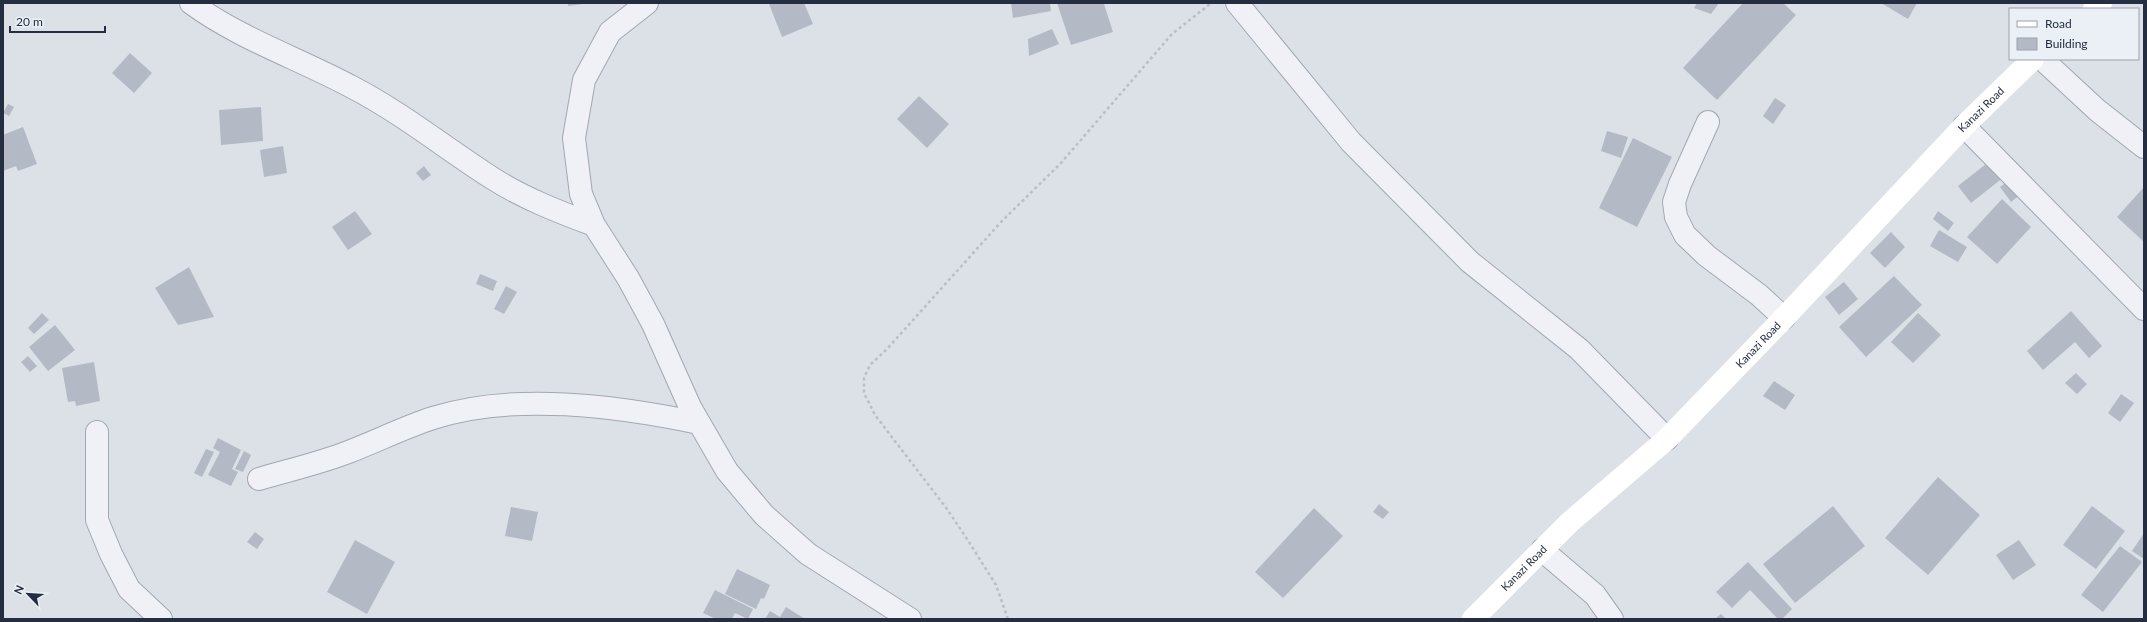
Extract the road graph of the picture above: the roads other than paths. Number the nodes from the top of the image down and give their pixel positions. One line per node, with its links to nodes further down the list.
1 (191, 3): 9 (street)
2 (647, 3): 9 (street)
3 (1237, 3): 14 (street)
4 (2033, 60): 7 (main road, Kanazi Road)
5 (2043, 60): 8 (street)
6 (1708, 122): 11 (street)
7 (1964, 126): 10 (street); 11 (main road, Kanazi Road)
8 (2144, 147)
9 (594, 225): 12 (street)
10 (2144, 308)
11 (1784, 318): 14 (main road, Kanazi Road)
12 (699, 423): 15 (street); 18 (street)
13 (97, 432): 17 (street)
14 (1666, 439): 16 (main road, Kanazi Road)
15 (259, 479)
16 (1542, 550): 19 (main road, Kanazi Road); 20 (street)
17 (161, 619)
18 (910, 619)
19 (1473, 619)
20 (1612, 619)

